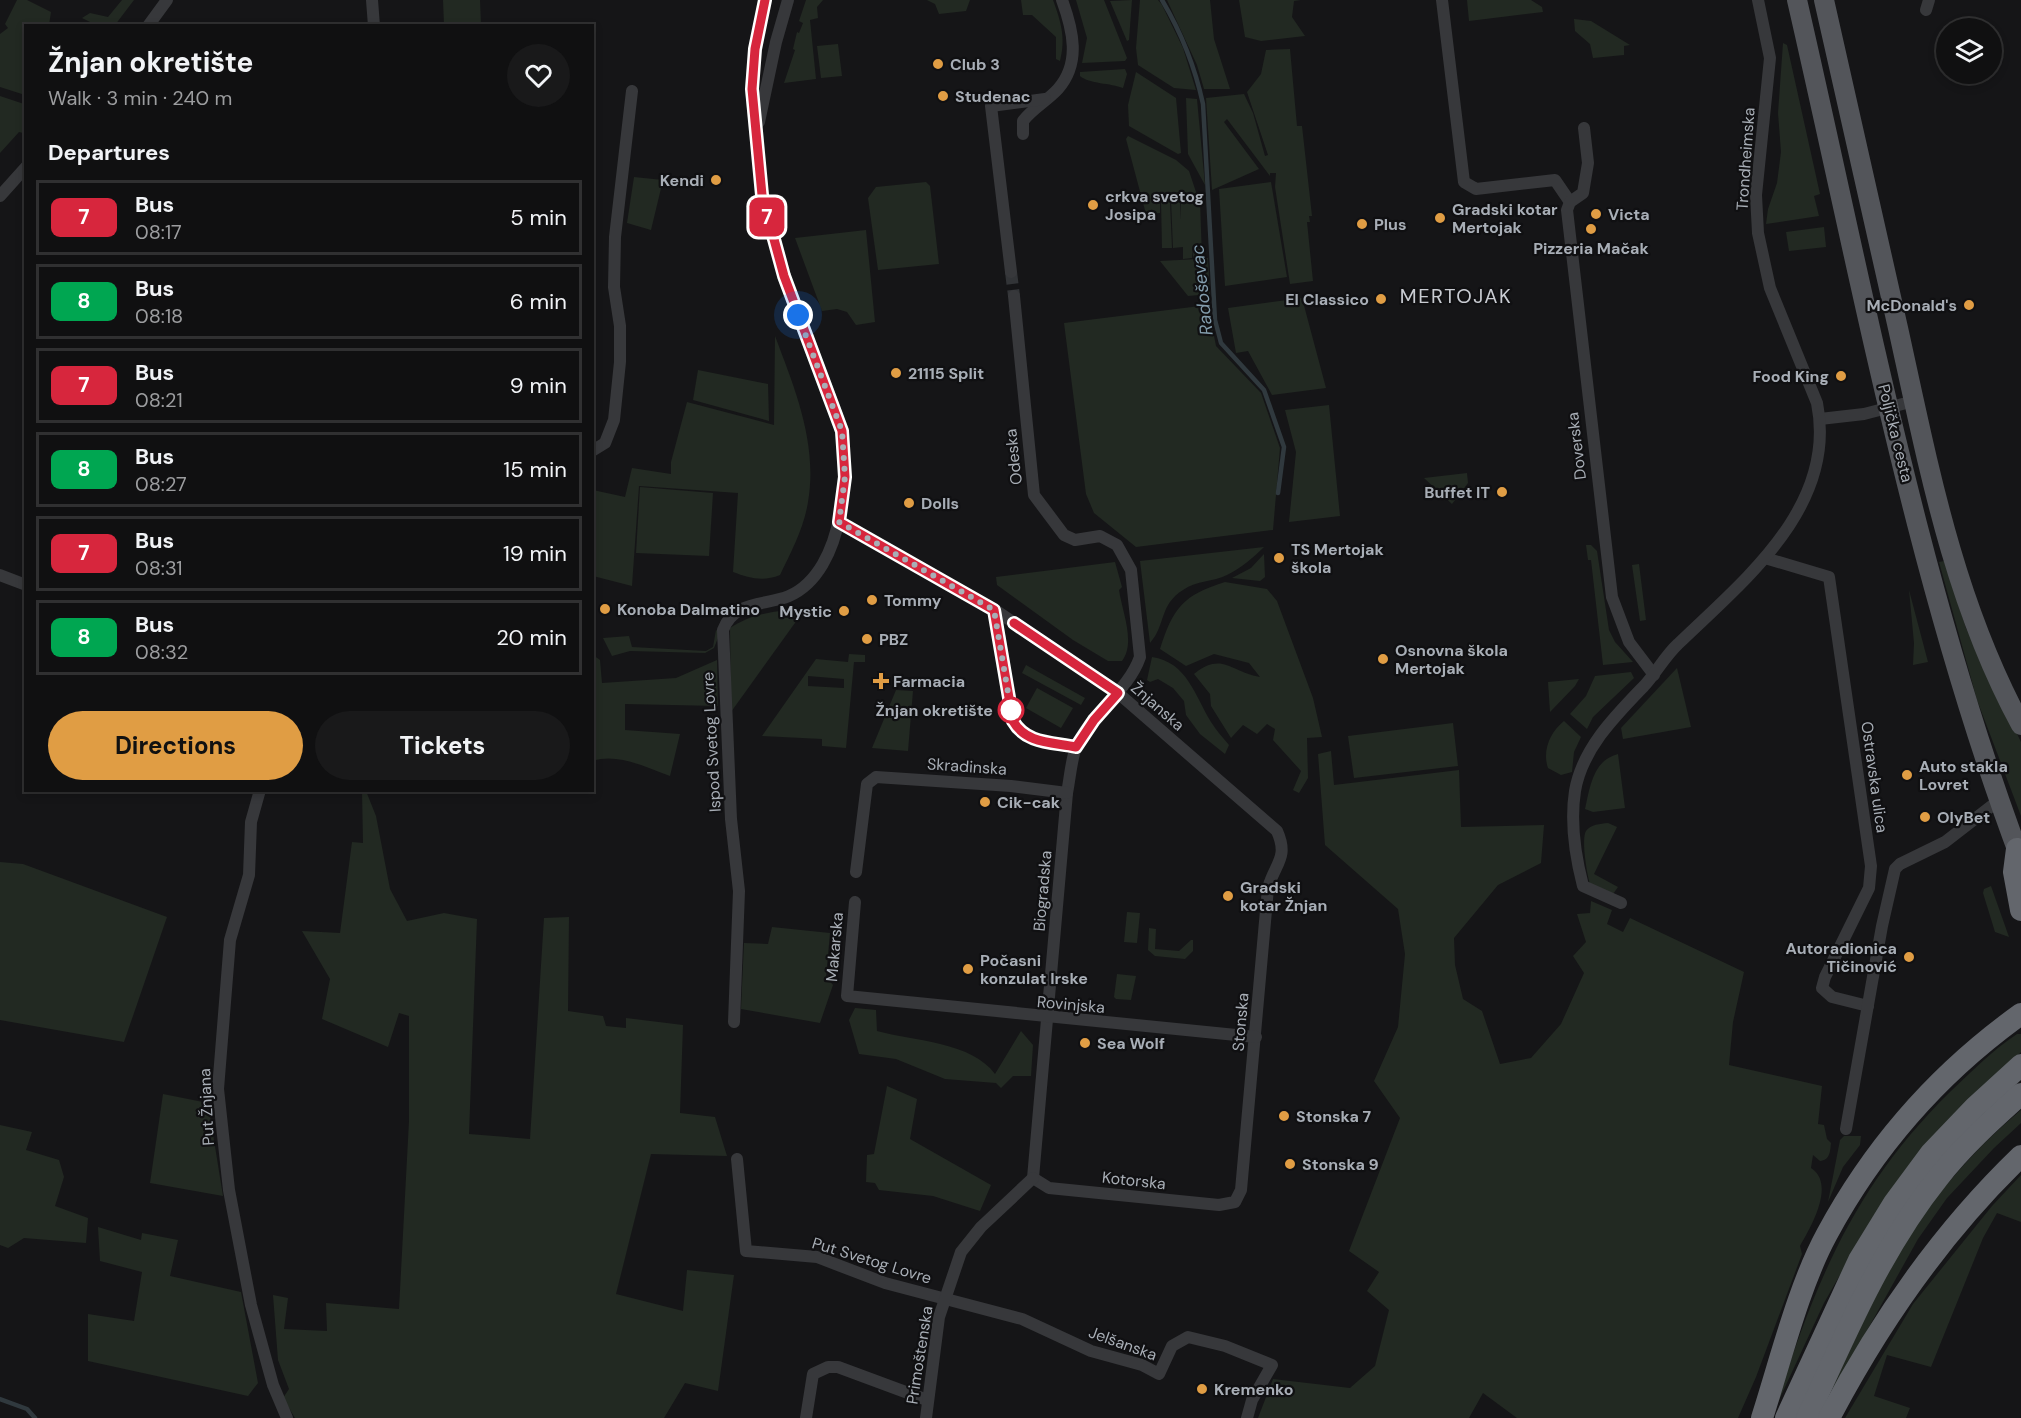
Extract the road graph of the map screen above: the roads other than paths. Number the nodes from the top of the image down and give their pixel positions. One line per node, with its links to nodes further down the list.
1 (167, 0): 10 (street)
2 (372, 0): 11 (street)
3 (765, 0): 15 (street, Ispod Svetog Lovre)
4 (788, 0): 15 (street)
5 (1062, 0): 13 (street)
6 (1442, 0): 19 (street)
7 (1758, 0): 24 (street, Trondheimska)
8 (1797, 0): 23 (main road, Poljička cesta)
9 (1824, 0): 22 (main road, Poljička cesta)
10 (149, 24)
11 (374, 24)
12 (632, 91): 25 (street)
13 (1045, 99): 16 (street); 20 (street)
14 (1584, 128): 19 (street)
15 (756, 132): 26 (street, Ispod Svetog Lovre)
16 (1023, 134)
17 (24, 169): 18 (street)
18 (0, 196)
19 (1570, 202): 31 (street, Doverska)
20 (1011, 272)
21 (1014, 296): 32 (street, Odeska)
22 (1914, 401): 23 (street); 33 (main road, Poljička cesta)
23 (1890, 407): 24 (street); 37 (main road, Poljička cesta)
24 (1820, 419): 27 (street)
25 (594, 451)
26 (839, 522): 30 (street, Žnjanska); 48 (street, Ispod Svetog Lovre)
27 (1765, 558): 31 (street); 45 (street, Ostravska ulica)
28 (0, 575): 29 (street)
29 (24, 584)
30 (994, 610): 32 (street, Žnjanska); 34 (street)
31 (1654, 675): 42 (street)
32 (1118, 693): 34 (street, Biogradska); 38 (street, Žnjanska)
33 (2021, 725)
34 (1076, 747): 36 (street, Biogradska)
35 (259, 792): 59 (street, Put Žnjana)
36 (1067, 793): 40 (street, Skradinska); 47 (street, Biogradska)
37 (1998, 801): 39 (main road, Poljička cesta); 45 (street)
38 (1284, 846): 49 (street, Stonska)
39 (2019, 854): 43 (highway)
40 (856, 872)
41 (855, 902): 44 (street, Makarska)
42 (1621, 903)
43 (2021, 910)
44 (847, 996): 47 (street, Rovinjska)
45 (1868, 1006): 52 (street)
46 (2018, 1014): 63 (highway)
47 (1048, 1018): 49 (street, Rovinjska); 55 (street, Biogradska)
48 (734, 1022)
49 (1256, 1038): 56 (street, Stonska)
50 (2016, 1068): 64 (highway)
51 (2021, 1094): 65 (highway)
52 (1846, 1129)
53 (2021, 1156): 66 (highway)
54 (737, 1159): 57 (street, Put Svetog Lovre)
55 (1033, 1178): 56 (street, Kotorska); 57 (street, Put Svetog Lovre)
56 (1235, 1202)
57 (946, 1297): 58 (street, Primoštenska); 62 (street, Jelšanska)
58 (927, 1400): 60 (street); 61 (street, Primoštenska)
59 (287, 1418)
60 (806, 1418)
61 (926, 1418)
62 (1247, 1418)
63 (1762, 1418)
64 (1786, 1418)
65 (1807, 1418)
66 (1829, 1418)

